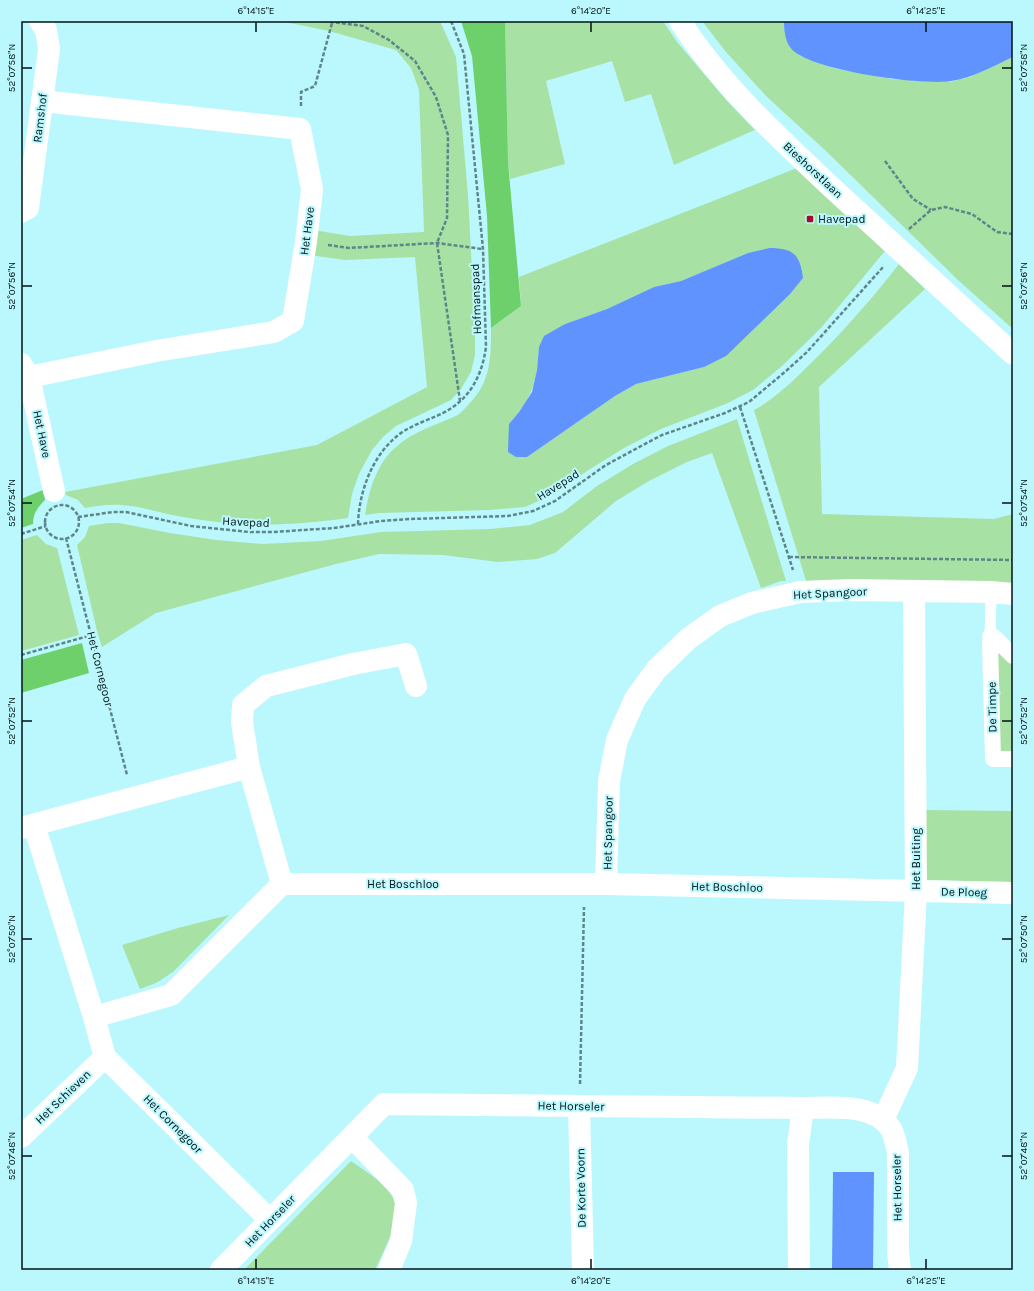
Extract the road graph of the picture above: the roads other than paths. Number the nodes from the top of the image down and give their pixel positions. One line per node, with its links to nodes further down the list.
1 (40, 21): 3 (street, Ramshof)
2 (680, 21): 5 (street, Bieshorstlaan)
3 (42, 101): 4 (street, Ramshof); 6 (street, Het Have)
4 (21, 212)
5 (1013, 354)
6 (25, 371): 7 (street, Het Have)
7 (54, 491)
8 (914, 592): 9 (street, Het Spangoor); 18 (street, Het Spangoor); 19 (street, Het Buiting)
9 (991, 592): 10 (street, Het Spangoor); 11 (lane, De Timpe)
10 (1013, 594)
11 (990, 639): 12 (street); 14 (street, De Timpe)
12 (1013, 656)
13 (416, 686): 15 (street)
14 (1013, 759)
15 (249, 767): 16 (street, Het Cornegoor); 17 (street)
16 (28, 826): 21 (street, Het Cornegoor)
17 (282, 884): 18 (street, Het Boschloo); 21 (street)
18 (596, 884): 19 (street, Het Boschloo)
19 (916, 892): 20 (street, De Ploeg); 25 (street, Het Buiting)
20 (1013, 893)
21 (94, 1017): 22 (street, Het Cornegoor)
22 (105, 1057): 26 (street, Het Schieven); 28 (street, Het Cornegoor)
23 (580, 1106): 24 (street, Het Horseler); 27 (street, Het Horseler); 31 (street, De Korte Voorn)
24 (803, 1108): 25 (street, Het Horseler); 32 (street)
25 (883, 1120): 33 (street, Het Horseler)
26 (21, 1137)
27 (352, 1137): 28 (street, Het Horseler); 30 (street)
28 (270, 1220): 29 (street, Het Horseler)
29 (221, 1270)
30 (389, 1270)
31 (584, 1270)
32 (799, 1270)
33 (900, 1270)

